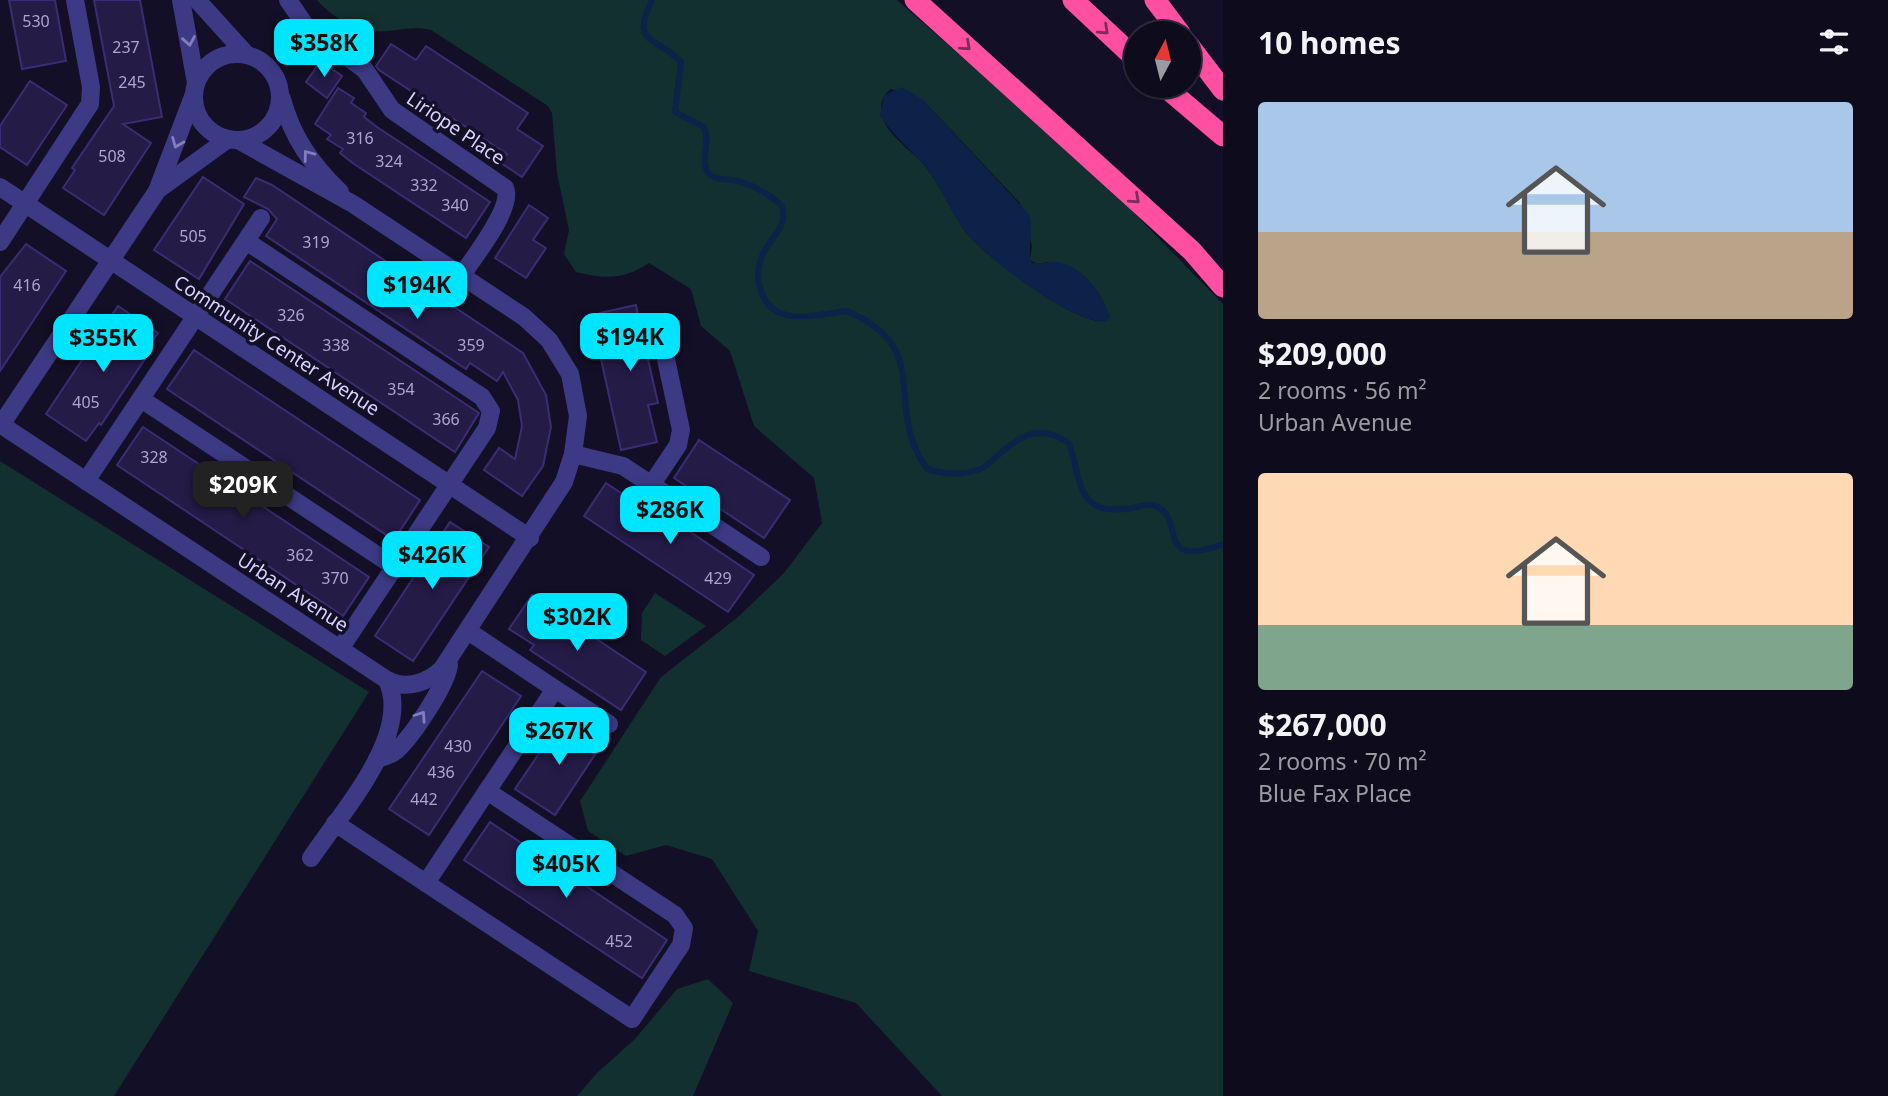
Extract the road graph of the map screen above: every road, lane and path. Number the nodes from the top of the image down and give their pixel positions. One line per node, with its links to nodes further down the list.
1 (75, 0): 20 (street)
2 (181, 0): 12 (street, one-way to 12)
3 (197, 0): 10 (street)
4 (288, 0): 26 (street, Liriope Place)
5 (915, 0): 27 (highway, one-way to 27)
6 (1073, 0): 9 (highway, one-way to 9)
7 (1155, 0): 8 (highway)
8 (1171, 21)
9 (1124, 48)
10 (246, 54): 12 (street); 14 (street)
11 (1201, 61): 13 (highway)
12 (195, 89): 17 (street); 19 (street, one-way to 19)
13 (1223, 90)
14 (281, 94): 17 (street); 21 (street, one-way to 14)
15 (1178, 98): 16 (highway)
16 (1223, 136)
17 (233, 139): 19 (street); 21 (street)
18 (0, 187): 20 (street, Community Center Avenue)
19 (157, 191): 25 (street)
20 (25, 204): 24 (street); 25 (street, Community Center Avenue)
21 (353, 204): 26 (street)
22 (261, 218): 23 (street)
23 (246, 241): 28 (street); 34 (street)
24 (0, 242)
25 (111, 260): 28 (street, Community Center Avenue); 31 (street)
26 (462, 275): 32 (street)
27 (1223, 288)
28 (196, 317): 30 (street); 34 (street, Community Center Avenue)
29 (663, 345): 35 (street)
30 (141, 399): 33 (street); 38 (street)
31 (1, 424): 33 (street, Urban Avenue)
32 (573, 454): 35 (street); 36 (street)
33 (86, 481): 40 (street, Urban Avenue)
34 (450, 484): 36 (street, Community Center Avenue); 38 (street)
35 (652, 484): 37 (street)
36 (530, 538): 39 (street)
37 (761, 556)
38 (395, 567): 40 (street)
39 (468, 631): 41 (street); 43 (street)
40 (340, 649): 42 (street, Urban Avenue)
41 (449, 660): 42 (street); 45 (street, one-way to 41)
42 (387, 680): 45 (street)
43 (555, 689): 44 (street); 46 (street)
44 (609, 724)
45 (377, 759): 47 (street)
46 (487, 791): 49 (street); 49 (street)
47 (335, 823): 48 (street); 49 (street)
48 (311, 858)
49 (426, 883)

